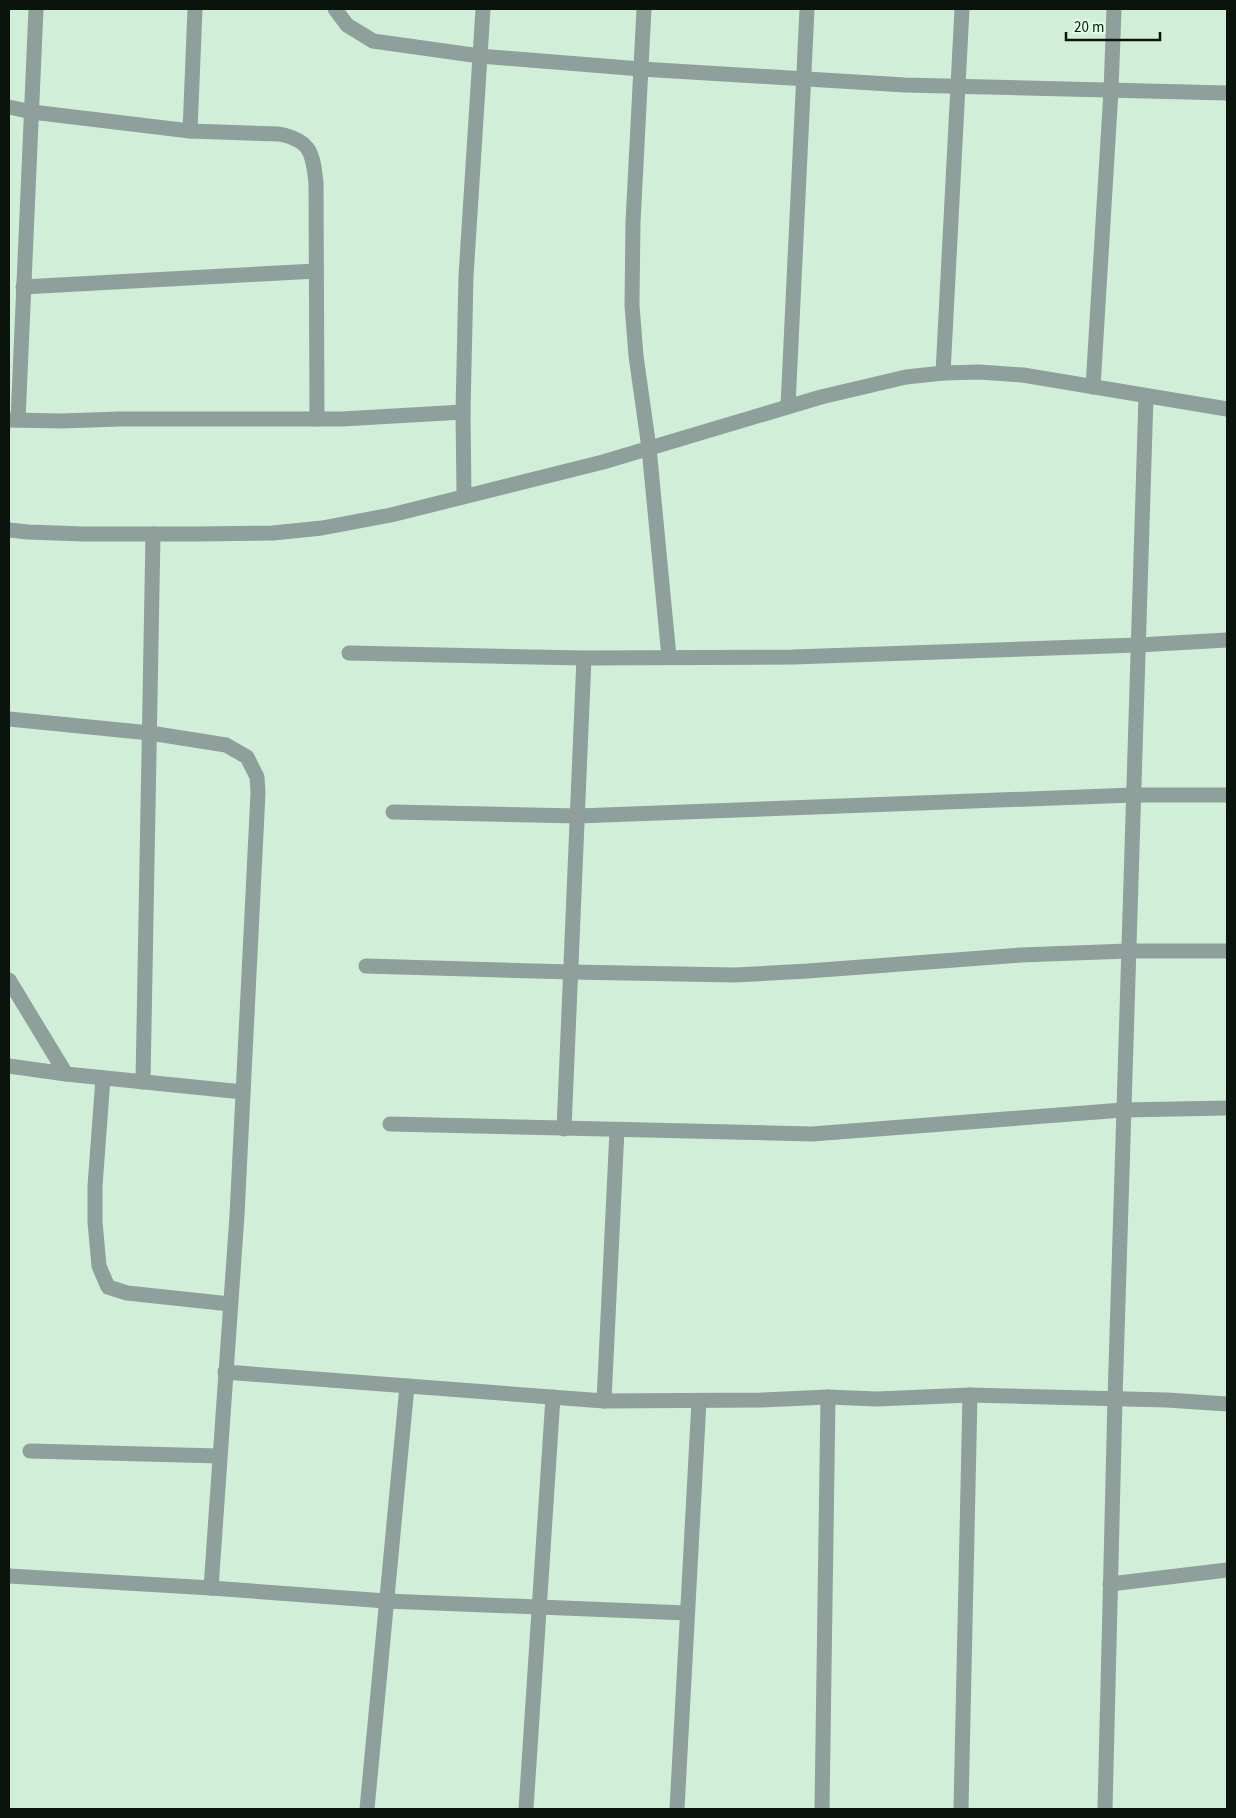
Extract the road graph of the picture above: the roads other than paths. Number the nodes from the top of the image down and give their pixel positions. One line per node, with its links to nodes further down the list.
1 (36, 9): 16 (street)
2 (196, 9): 17 (street)
3 (483, 9): 9 (street)
4 (644, 9): 10 (street)
5 (807, 9): 11 (street)
6 (962, 9): 12 (street)
7 (1114, 9): 13 (street)
8 (334, 10): 9 (street)
9 (480, 56): 10 (street); 25 (street)
10 (641, 69): 11 (street); 28 (street)
11 (804, 78): 12 (street); 23 (street)
12 (958, 86): 13 (street); 20 (street)
13 (1111, 90): 14 (street); 21 (street)
14 (1227, 93)
15 (9, 107): 16 (street)
16 (32, 112): 17 (street); 19 (street)
17 (190, 131): 18 (street)
18 (316, 271): 19 (street); 26 (street)
19 (24, 287): 27 (street)
20 (943, 373): 21 (street); 23 (street)
21 (1093, 387): 22 (street)
22 (1146, 396): 24 (street); 33 (street)
23 (788, 406): 28 (street)
24 (1227, 409)
25 (464, 412): 26 (street); 29 (street)
26 (316, 419): 27 (street)
27 (13, 420)
28 (649, 448): 29 (street); 35 (street)
29 (464, 496): 31 (street)
30 (9, 530): 31 (street)
31 (153, 534): 38 (street)
32 (1227, 640): 33 (street)
33 (1138, 645): 35 (street); 39 (street)
34 (349, 654): 36 (street)
35 (669, 657): 36 (street)
36 (584, 658): 42 (street)
37 (9, 719): 38 (street)
38 (150, 733): 51 (street); 52 (street)
39 (1133, 795): 40 (street); 42 (street); 43 (street)
40 (1227, 795)
41 (393, 812): 42 (street)
42 (578, 816): 46 (street)
43 (1128, 951): 44 (street); 46 (street); 54 (street)
44 (1227, 951)
45 (366, 966): 46 (street)
46 (571, 972): 56 (street)
47 (9, 980): 49 (street)
48 (9, 1066): 49 (street)
49 (66, 1074): 50 (street)
50 (103, 1078): 51 (street); 58 (street)
51 (143, 1082): 52 (street)
52 (243, 1092): 58 (street)
53 (1227, 1108): 54 (street)
54 (1123, 1110): 57 (street); 64 (street)
55 (390, 1124): 56 (street)
56 (564, 1129): 57 (street)
57 (617, 1130): 65 (street)
58 (230, 1304): 59 (street)
59 (225, 1372): 60 (street); 69 (street)
60 (407, 1386): 62 (street); 74 (street)
61 (970, 1395): 63 (street); 64 (street); 81 (street)
62 (553, 1397): 65 (street); 75 (street)
63 (828, 1397): 66 (street); 80 (street)
64 (1114, 1399): 67 (street); 72 (street)
65 (604, 1401): 66 (street)
66 (699, 1401): 76 (street)
67 (1227, 1404)
68 (30, 1450): 69 (street)
69 (220, 1456): 73 (street)
70 (1227, 1570): 72 (street)
71 (9, 1576): 73 (street)
72 (1110, 1584): 82 (street)
73 (211, 1588): 74 (street)
74 (386, 1601): 75 (street); 77 (street)
75 (539, 1608): 76 (street); 78 (street)
76 (687, 1613): 79 (street)
77 (367, 1809)
78 (526, 1809)
79 (677, 1809)
80 (822, 1809)
81 (961, 1809)
82 (1105, 1809)

